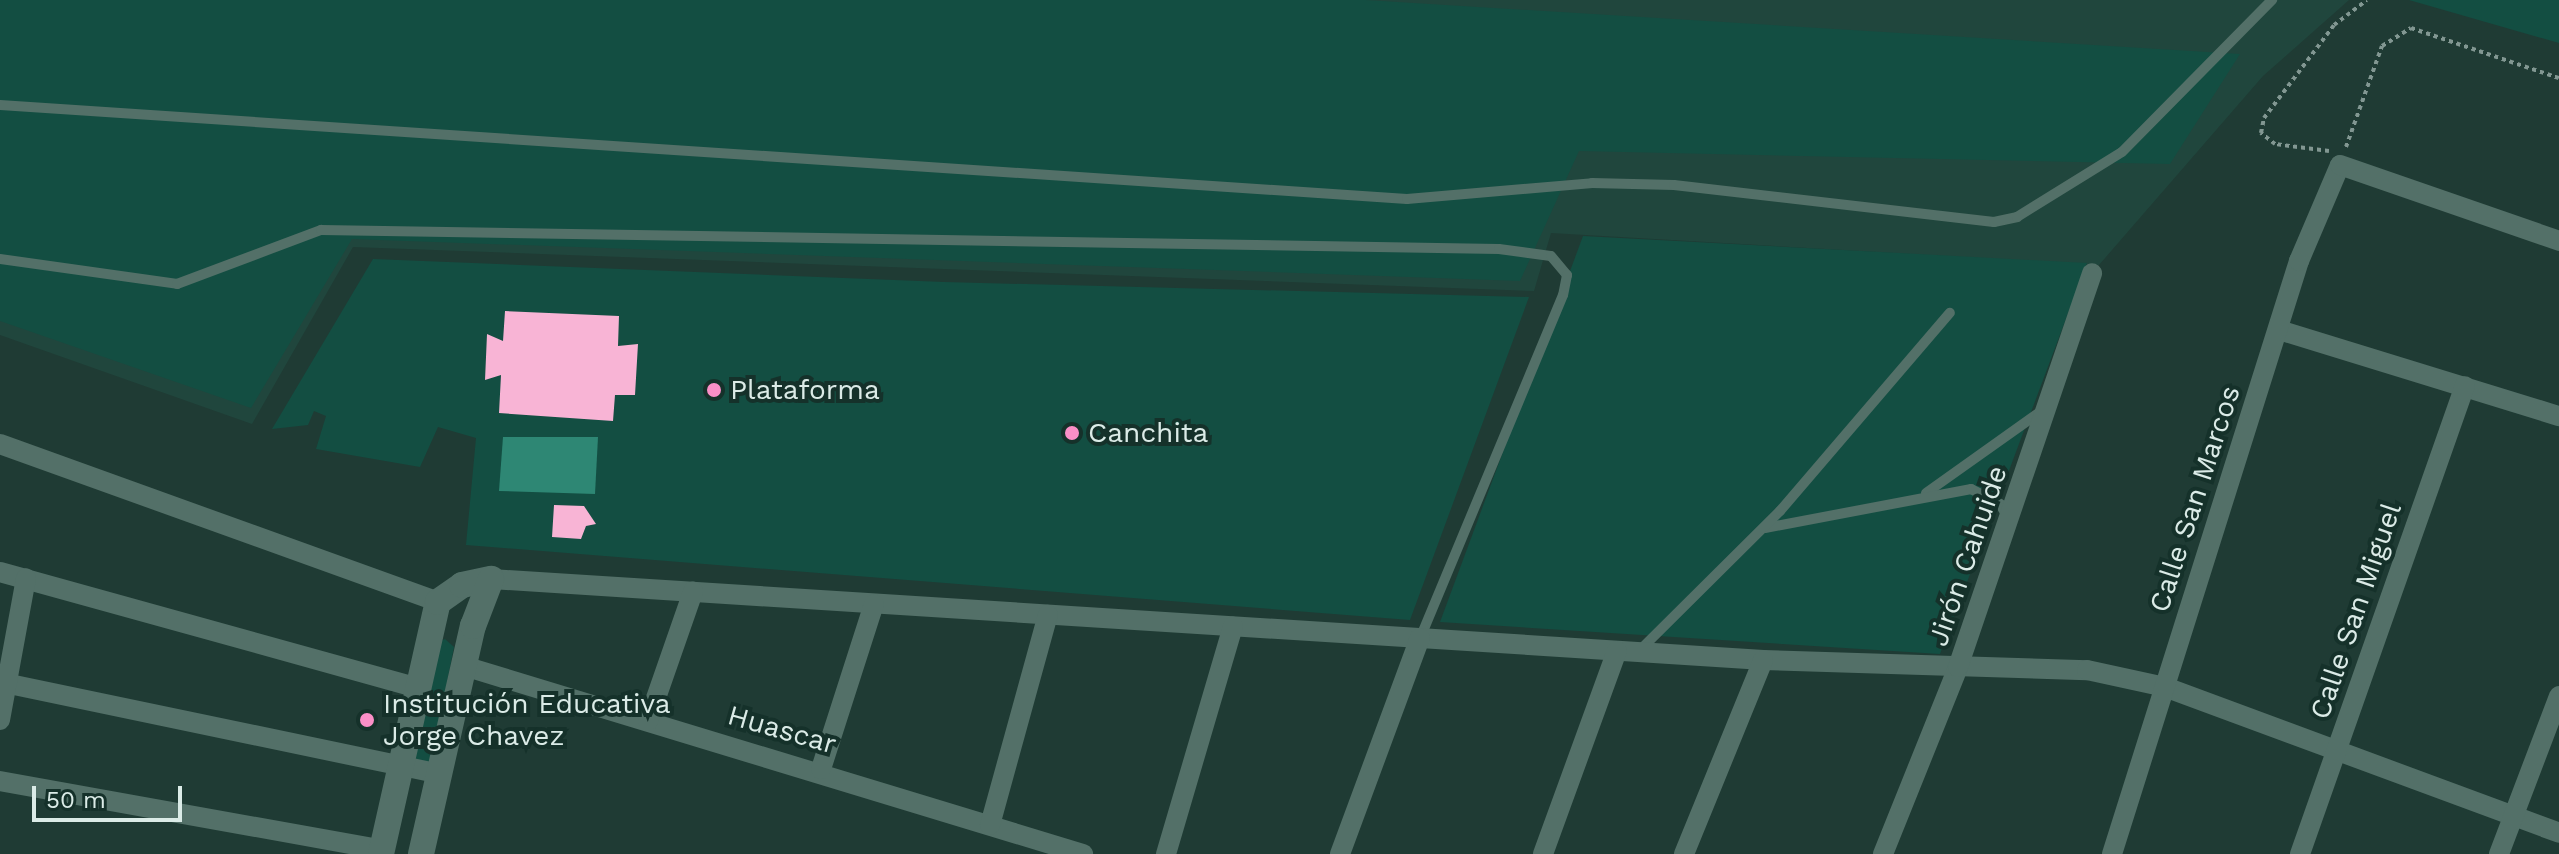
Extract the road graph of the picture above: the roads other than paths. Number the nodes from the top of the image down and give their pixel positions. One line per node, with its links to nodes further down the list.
1 (2272, 0): 2 (lane)
2 (0, 105)
3 (2559, 241): 7 (street, Calle San Marcos)
4 (0, 259): 23 (lane)
5 (2092, 273): 9 (street, Jirón Cahuide)
6 (1950, 313): 14 (lane)
7 (2279, 330): 8 (street); 30 (street, Calle San Marcos)
8 (2465, 386): 10 (street); 35 (street, Calle San Miguel)
9 (2050, 406): 12 (lane); 13 (street, Jirón Cahuide)
10 (2559, 416)
11 (0, 444): 19 (street)
12 (1925, 494): 13 (lane); 14 (lane)
13 (2010, 521): 28 (street, Jirón Cahuide)
14 (1763, 528): 25 (lane)
15 (0, 572): 16 (street)
16 (26, 578): 29 (street); 31 (street)
17 (491, 579): 18 (street); 19 (street); 27 (street)
18 (693, 592): 20 (street); 34 (street)
19 (438, 602): 31 (street)
20 (874, 604): 21 (street); 37 (street)
21 (1048, 615): 22 (street); 41 (street)
22 (1233, 627): 23 (street); 46 (street)
23 (1420, 638): 24 (street); 47 (street)
24 (1617, 651): 25 (street); 48 (street)
25 (1638, 652): 26 (street)
26 (1763, 660): 28 (street); 49 (street)
27 (464, 666): 34 (street, Huascar); 38 (street)
28 (1958, 667): 30 (street); 50 (street, Jirón Cahuide)
29 (3, 682): 33 (street); 36 (street)
30 (2165, 687): 35 (street); 51 (street, Calle San Marcos)
31 (419, 688): 36 (street)
32 (2559, 696): 40 (street)
33 (0, 720)
34 (648, 721): 37 (street, Huascar)
35 (2338, 747): 40 (street); 52 (street, Calle San Miguel)
36 (401, 767): 38 (street); 43 (street)
37 (821, 769): 41 (street, Huascar)
38 (439, 774): 44 (street)
39 (0, 781): 43 (street)
40 (2514, 816): 42 (street); 53 (street)
41 (990, 825): 45 (street, Huascar)
42 (2559, 833)
43 (381, 852)
44 (421, 854)
45 (1083, 854)
46 (1166, 854)
47 (1340, 854)
48 (1543, 854)
49 (1684, 854)
50 (1883, 854)
51 (2112, 854)
52 (2300, 854)
53 (2499, 854)

